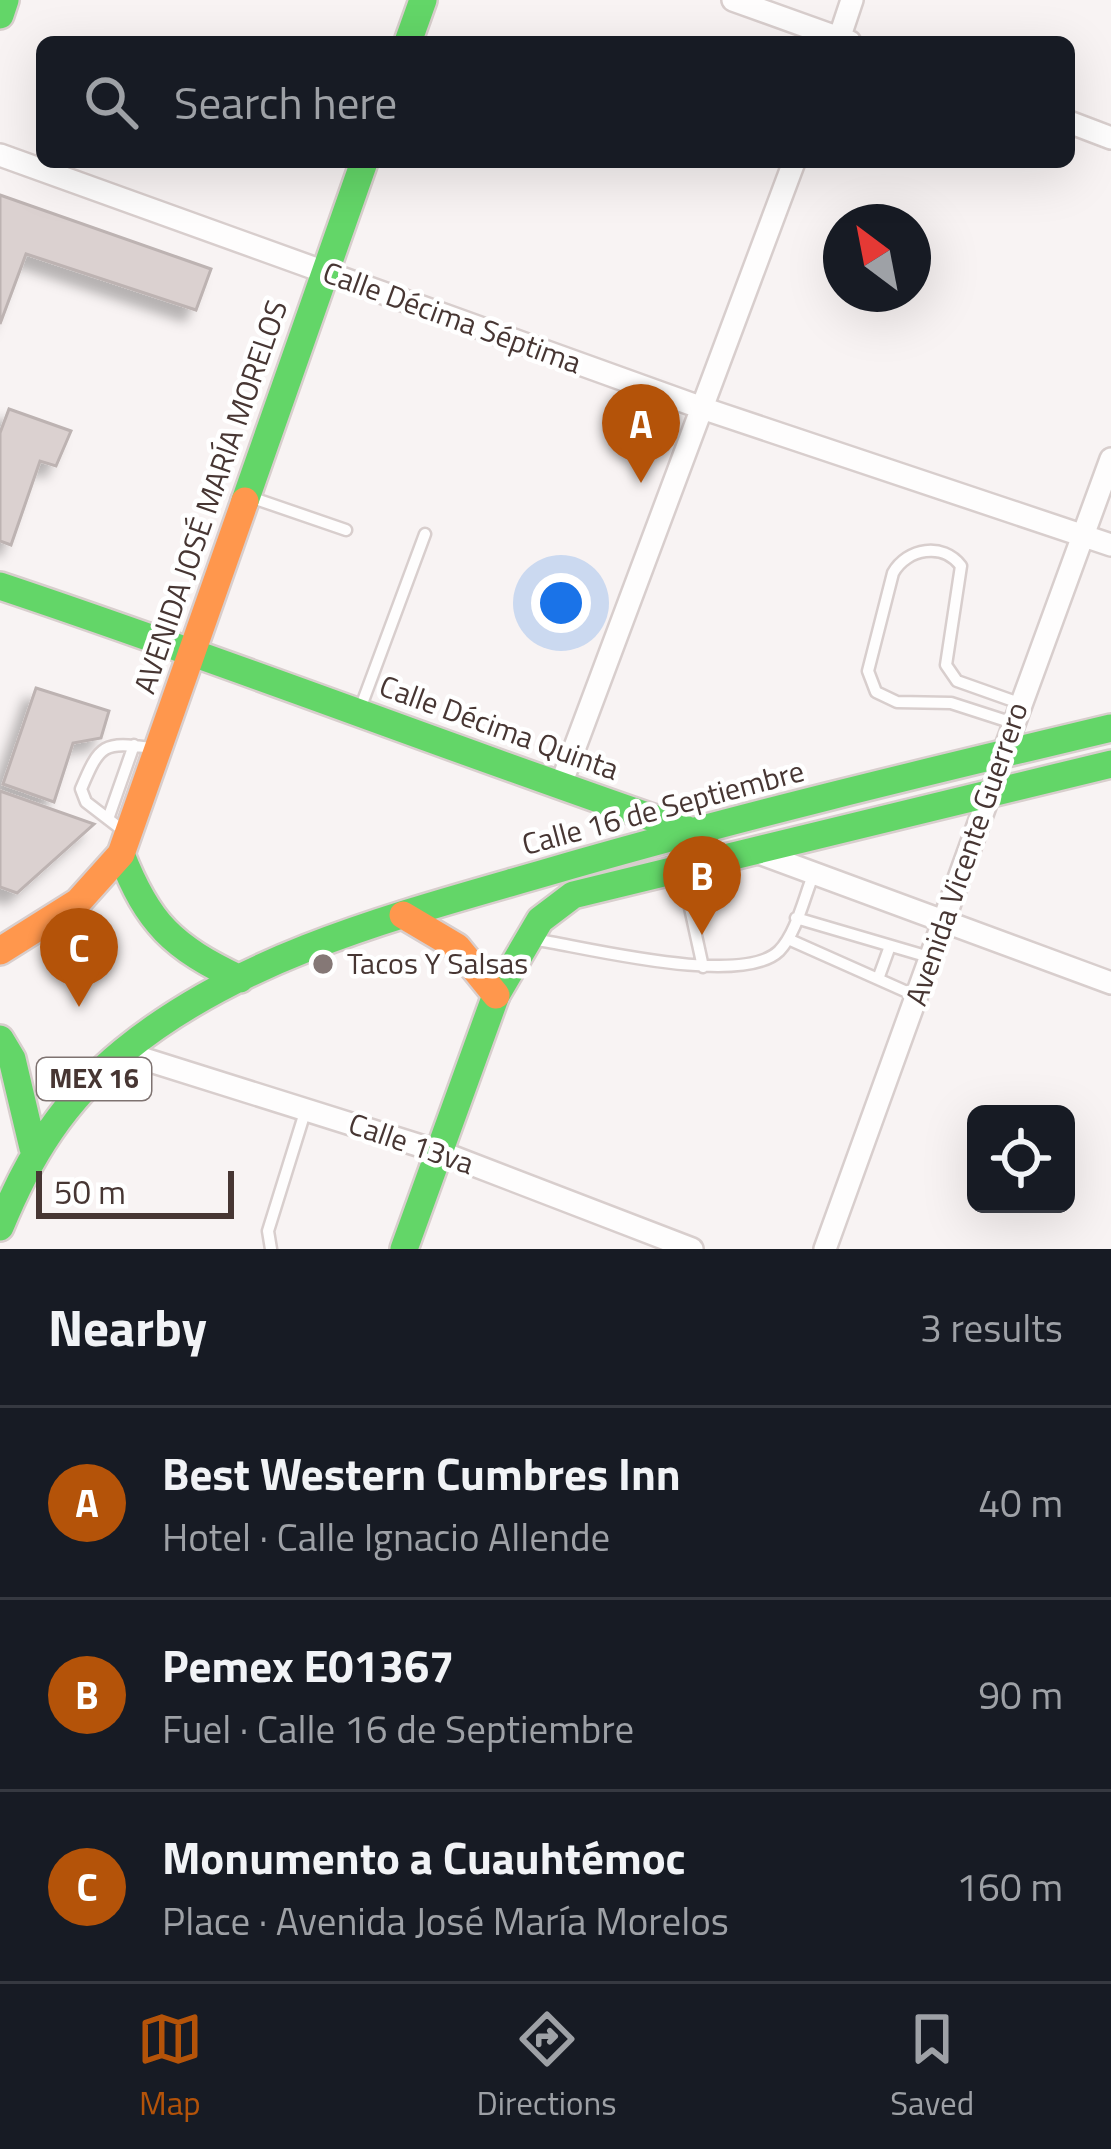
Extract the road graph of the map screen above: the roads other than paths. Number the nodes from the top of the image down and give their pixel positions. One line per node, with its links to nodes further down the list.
1 (5, 0): 5 (main road)
2 (423, 0): 6 (main road)
3 (733, 0): 7 (street)
4 (853, 0): 8 (street)
5 (0, 15)
6 (409, 36)
7 (829, 36)
8 (843, 36)
9 (1075, 124): 10 (street)
10 (1111, 138)
11 (0, 155): 12 (street, Calle Décima Séptima)
12 (36, 168)
13 (36, 168): 16 (street, Calle Décima Séptima)
14 (362, 168): 16 (main road, AVENIDA JOSÉ MARÍA MORELOS)
15 (792, 168): 17 (street)
16 (325, 271): 17 (street, Calle Décima Séptima); 19 (main road, AVENIDA JOSÉ MARÍA MORELOS)
17 (705, 409): 22 (street, Calle Décima Séptima); 34 (street)
18 (1111, 459): 22 (street, Avenida Vicente Guerrero)
19 (247, 496): 20 (lane); 25 (main road, AVENIDA JOSÉ MARÍA MORELOS)
20 (346, 530)
21 (425, 534): 28 (lane)
22 (1084, 536): 23 (street, Calle Décima Séptima); 29 (street, Avenida Vicente Guerrero)
23 (1111, 545)
24 (0, 586): 25 (main road, Calle Décima Quinta)
25 (193, 650): 28 (main road, Calle Décima Quinta); 31 (main road, AVENIDA JOSÉ MARÍA MORELOS)
26 (957, 681): 27 (lane); 27 (lane); 29 (lane)
27 (951, 703): 29 (lane)
28 (359, 712): 34 (main road, Calle Décima Quinta)
29 (1016, 713): 32 (street, Avenida Vicente Guerrero)
30 (1111, 728): 32 (main road, Calle 16 de Septiembre)
31 (146, 747): 37 (main road, AVENIDA JOSÉ MARÍA MORELOS); 37 (lane)
32 (1003, 754): 35 (street, Avenida Vicente Guerrero); 36 (main road, Calle 16 de Septiembre)
33 (1111, 764): 35 (main road, Calle 16 de Septiembre)
34 (560, 788): 36 (main road, Calle Décima Quinta)
35 (991, 792): 38 (main road, Calle 16 de Septiembre); 43 (street, Avenida Vicente Guerrero)
36 (690, 831): 38 (main road, Calle Décima Quinta); 41 (main road, Calle 16 de Septiembre)
37 (119, 836): 47 (main road); 50 (main road)
38 (753, 850): 39 (main road, Calle 16 de Septiembre); 40 (street, Calle Décima Quinta)
39 (681, 868): 44 (main road, Calle 16 de Septiembre); 49 (lane)
40 (814, 873): 42 (lane); 43 (street, Calle Décima Quinta)
41 (403, 914): 50 (main road, Calle 16 de Septiembre); 53 (main road)
42 (796, 919): 45 (lane); 46 (lane)
43 (945, 923): 48 (street, Avenida Vicente Guerrero); 52 (street, Calle Décima Quinta)
44 (529, 938): 49 (lane); 53 (main road, Calle 16 de Septiembre)
45 (788, 939): 49 (lane); 51 (lane)
46 (890, 946): 48 (lane); 51 (lane)
47 (0, 951)
48 (932, 958): 54 (street, Avenida Vicente Guerrero)
49 (703, 967)
50 (240, 979): 56 (main road, MEX 16)
51 (878, 980): 54 (lane)
52 (1111, 982)
53 (496, 995): 59 (main road, Calle 16 de Septiembre)
54 (918, 997): 64 (street, Avenida Vicente Guerrero)
55 (0, 1039): 58 (main road)
56 (125, 1053): 57 (street, Calle 13va); 58 (main road, MEX 16)
57 (306, 1109): 59 (street, Calle 13va); 61 (lane)
58 (33, 1148): 60 (main road, MEX 16)
59 (440, 1152): 62 (main road, Calle 16 de Septiembre); 63 (street, Calle 13va)
60 (0, 1227)
61 (271, 1249)
62 (404, 1249)
63 (692, 1249)
64 (825, 1249)

